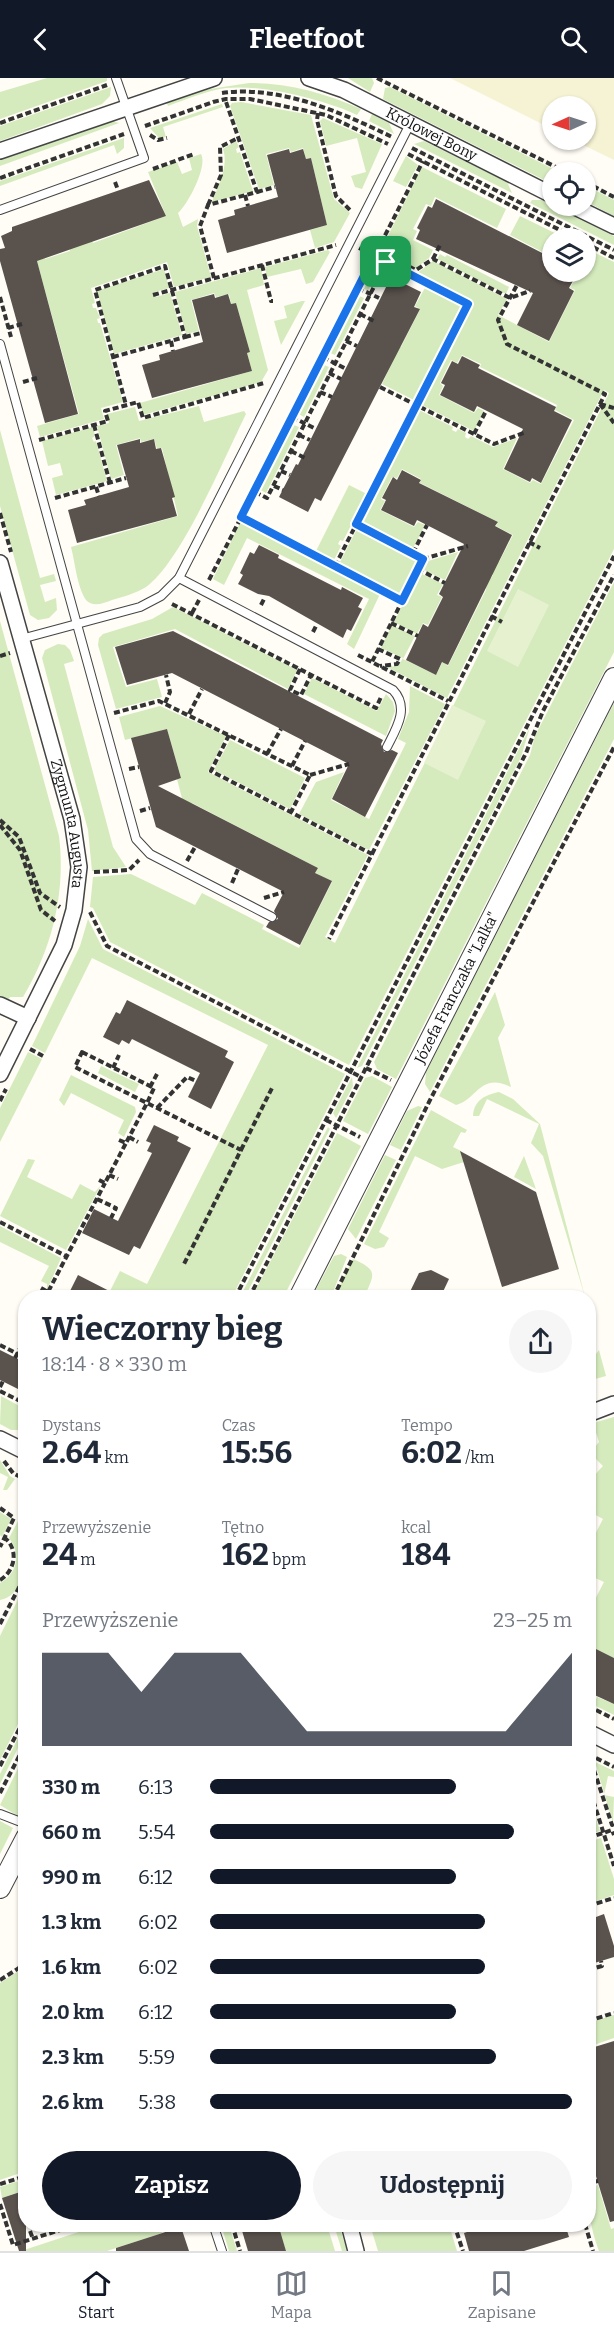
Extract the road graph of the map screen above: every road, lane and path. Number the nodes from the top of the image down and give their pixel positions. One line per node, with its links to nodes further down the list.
1 (214, 78): 6 (street)
2 (309, 78): 9 (street, Królowej Bony)
3 (377, 78): 17 (path)
4 (117, 80): 6 (lane); 8 (path)
5 (225, 99): 7 (path); 10 (path); 13 (path)
6 (126, 107): 11 (lane); 15 (street)
7 (318, 112): 14 (path); 30 (path)
8 (0, 123)
9 (410, 124): 14 (lane); 23 (street, Królowej Bony)
10 (147, 126): 11 (path); 12 (path)
11 (133, 127): 14 (path); 18 (path); 29 (lane)
12 (167, 138)
13 (238, 138): 24 (path); 27 (path)
14 (399, 145): 16 (path); 38 (path); 120 (lane)
15 (0, 151)
16 (423, 161): 33 (path); 39 (path)
17 (546, 162)
18 (0, 178)
19 (115, 182): 22 (path)
20 (275, 187): 24 (path)
21 (596, 188): 26 (path)
22 (118, 190)
23 (542, 190)
24 (257, 192): 25 (path)
25 (245, 195): 27 (path); 28 (path)
26 (614, 197)
27 (208, 205): 46 (path)
28 (248, 206)
29 (0, 210)
30 (353, 213)
31 (594, 216): 32 (street)
32 (614, 226)
33 (556, 228)
34 (336, 244): 44 (path)
35 (440, 245): 42 (path)
36 (358, 248): 40 (path)
37 (596, 249): 41 (path)
38 (614, 249)
39 (377, 250): 40 (path); 42 (path)
40 (374, 256): 43 (path); 49 (path)
41 (614, 258)
42 (433, 259): 55 (path)
43 (386, 262): 45 (path); 82 (path)
44 (262, 265): 46 (path); 56 (path)
45 (379, 277): 47 (path); 52 (path)
46 (214, 278): 50 (path)
47 (388, 282)
48 (517, 285): 55 (path)
49 (358, 288): 52 (path); 69 (path)
50 (172, 290): 53 (path); 62 (path); 68 (path)
51 (530, 291): 55 (path)
52 (370, 294): 54 (path); 57 (path)
53 (153, 295)
54 (380, 298)
55 (510, 298): 80 (path)
56 (273, 300)
57 (360, 314): 58 (path); 64 (path)
58 (374, 321)
59 (22, 324): 60 (path)
60 (8, 328)
61 (201, 333): 62 (path)
62 (185, 337): 63 (path)
63 (171, 341): 67 (path); 68 (path)
64 (346, 341): 66 (path); 70 (path)
65 (0, 344): 130 (lane)
66 (357, 346)
67 (173, 351)
68 (113, 357): 81 (path)
69 (322, 357): 70 (path); 85 (path)
70 (334, 363): 71 (path); 72 (path)
71 (346, 369)
72 (330, 373): 74 (path); 78 (path)
73 (37, 378): 76 (path)
74 (341, 378)
75 (267, 380): 81 (path)
76 (23, 382)
77 (380, 387): 82 (path)
78 (320, 392): 79 (path); 86 (path)
79 (332, 397)
80 (600, 404): 83 (path); 87 (path); 110 (path)
81 (126, 405): 88 (path)
82 (416, 406): 91 (path); 108 (path)
83 (614, 408)
84 (486, 411): 91 (path)
85 (292, 417): 86 (path); 104 (path)
86 (304, 423): 89 (path); 92 (path)
87 (614, 423)
88 (94, 425): 93 (path); 100 (path)
89 (316, 429)
90 (526, 432): 91 (path)
91 (474, 434)
92 (299, 435): 94 (path); 95 (path)
93 (39, 440)
94 (310, 440)
95 (291, 451): 96 (path); 97 (path)
96 (305, 458)
97 (281, 471): 98 (path); 101 (path)
98 (290, 475)
99 (126, 478): 100 (path)
100 (110, 483): 102 (path)
101 (274, 486): 103 (path); 104 (path)
102 (96, 487): 105 (path); 106 (path)
103 (283, 490)
104 (254, 491): 107 (path)
105 (99, 496)
106 (54, 498)
107 (241, 517): 117 (path); 121 (path)
108 (356, 524): 113 (path); 117 (path)
109 (427, 525): 113 (path)
110 (530, 542): 112 (path); 127 (path)
111 (468, 546): 115 (path)
112 (540, 548)
113 (413, 554): 115 (path)
114 (614, 556): 194 (path)
115 (423, 559): 118 (path)
116 (0, 563): 134 (street, Zygmunta Augusta)
117 (335, 566): 124 (path)
118 (418, 569): 122 (path); 124 (path)
119 (614, 575): 193 (path)
120 (179, 578): 130 (lane); 152 (lane)
121 (208, 583)
122 (445, 583)
123 (265, 597): 125 (path)
124 (402, 601): 129 (path)
125 (261, 605)
126 (167, 608): 138 (path)
127 (491, 616): 128 (path); 171 (path)
128 (502, 621)
129 (391, 623): 133 (path); 135 (path)
130 (79, 624): 134 (lane); 170 (lane)
131 (317, 624): 132 (path)
132 (313, 632)
133 (418, 636)
134 (21, 639): 185 (street, Zygmunta Augusta)
135 (378, 649): 136 (path); 137 (path)
136 (372, 662)
137 (380, 666)
138 (300, 669): 140 (path); 140 (path)
139 (166, 675): 144 (path)
140 (311, 675): 145 (path)
141 (614, 678): 201 (street, Józefa Franczaka "Lalka")
142 (202, 689): 147 (path)
143 (111, 703): 146 (path)
144 (165, 703): 146 (path); 147 (path)
145 (376, 708)
146 (114, 713): 148 (path)
147 (189, 714): 150 (path)
148 (117, 724)
149 (280, 729): 154 (path)
150 (230, 735): 154 (path); 165 (path)
151 (305, 741): 158 (path)
152 (387, 747)
153 (614, 747): 225 (path)
154 (267, 754): 158 (path)
155 (126, 758): 159 (path)
156 (349, 764): 160 (path)
157 (139, 766): 159 (path)
158 (292, 766): 160 (path)
159 (129, 769): 161 (path)
160 (310, 775): 165 (path)
161 (131, 780)
162 (137, 800): 164 (path)
163 (150, 808): 164 (path)
164 (140, 811): 166 (path)
165 (291, 812): 171 (path)
166 (142, 819)
167 (0, 820): 182 (path)
168 (0, 825): 185 (path)
169 (195, 847): 173 (path)
170 (147, 851): 176 (path); 184 (lane)
171 (372, 854): 186 (path)
172 (179, 858): 173 (path)
173 (187, 862): 174 (path)
174 (196, 867)
175 (238, 869): 178 (path)
176 (90, 873)
177 (223, 879): 178 (path)
178 (232, 884): 179 (path)
179 (241, 889)
180 (284, 892): 181 (path)
181 (260, 899)
182 (63, 909)
183 (87, 910): 194 (path)
184 (272, 917)
185 (70, 926): 188 (street, Zygmunta Augusta)
186 (328, 939)
187 (0, 1005): 188 (street)
188 (28, 1018): 195 (street, Zygmunta Augusta)
189 (38, 1053): 191 (path)
190 (119, 1055): 192 (path)
191 (43, 1056)
192 (113, 1068): 199 (path); 202 (path)
193 (366, 1068): 197 (path); 201 (path)
194 (351, 1072): 197 (path); 204 (path)
195 (0, 1074)
196 (157, 1074): 199 (path)
197 (361, 1077): 205 (path)
198 (196, 1081): 203 (path)
199 (150, 1086): 202 (path)
200 (272, 1088): 211 (path)
201 (405, 1088): 224 (street, Józefa Franczaka "Lalka")
202 (147, 1103): 203 (path); 206 (path)
203 (157, 1108): 211 (path)
204 (326, 1120): 205 (path); 222 (path)
205 (337, 1125): 208 (path); 223 (path)
206 (129, 1137): 209 (path); 210 (path)
207 (119, 1140): 210 (path)
208 (366, 1140)
209 (138, 1142)
210 (126, 1143): 212 (path)
211 (241, 1150): 220 (path)
212 (109, 1175): 213 (path); 215 (path)
213 (118, 1179)
214 (99, 1180): 215 (path)
215 (105, 1183): 216 (path)
216 (97, 1199): 217 (path); 219 (path)
217 (111, 1218)
218 (0, 1222): 219 (path)
219 (66, 1256): 221 (path)
220 (183, 1266)
221 (49, 1290)
222 (239, 1290)
223 (253, 1290)
224 (303, 1290)
225 (337, 1290)
226 (0, 1345): 228 (path)
227 (18, 1352): 228 (path)
228 (16, 1356)
229 (3, 1381): 230 (path)
230 (0, 1389): 231 (path)
231 (18, 1399)
232 (614, 1404): 233 (street)
233 (596, 1411)
234 (0, 1439): 235 (street)
235 (18, 1448)
236 (0, 1456): 237 (path)
237 (18, 1476)
238 (0, 1508): 239 (path)
239 (4, 1538): 240 (path); 241 (path)
240 (0, 1547)
241 (0, 1580)
242 (18, 1589): 244 (path)
243 (0, 1606): 244 (path)
244 (7, 1610): 245 (path)
245 (0, 1624)
246 (596, 1710): 247 (path)
247 (614, 1719)
248 (18, 1731): 253 (path)
249 (596, 1736): 250 (street)
250 (614, 1745)
251 (18, 1758): 256 (path)
252 (596, 1758): 254 (path)
253 (0, 1766)
254 (614, 1767)
255 (596, 1776): 260 (path)
256 (0, 1793)
257 (596, 1810): 261 (path)
258 (0, 1814): 259 (lane)
259 (18, 1821)
260 (614, 1824)
261 (603, 1833): 262 (path); 263 (path); 265 (path)
262 (596, 1835)
263 (614, 1835)
264 (18, 1853): 266 (street)
265 (614, 1866)
266 (0, 1888)
267 (614, 1898): 268 (path)
268 (596, 1904)
269 (601, 1961): 270 (path)
270 (596, 1968)
271 (18, 1969): 272 (path)
272 (0, 1980)
273 (614, 2013): 274 (path)
274 (596, 2019)
275 (18, 2177): 276 (path)
276 (0, 2184)
277 (0, 2204): 286 (path)
278 (31, 2232): 285 (path)
279 (56, 2232): 285 (path)
280 (216, 2232): 288 (lane)
281 (234, 2232): 289 (path)
282 (351, 2232): 290 (street)
283 (457, 2232): 291 (path)
284 (587, 2232): 292 (path)
285 (33, 2239): 286 (path)
286 (13, 2246): 287 (path)
287 (15, 2251)
288 (222, 2251)
289 (240, 2251)
290 (357, 2251)
291 (463, 2251)
292 (593, 2251)

